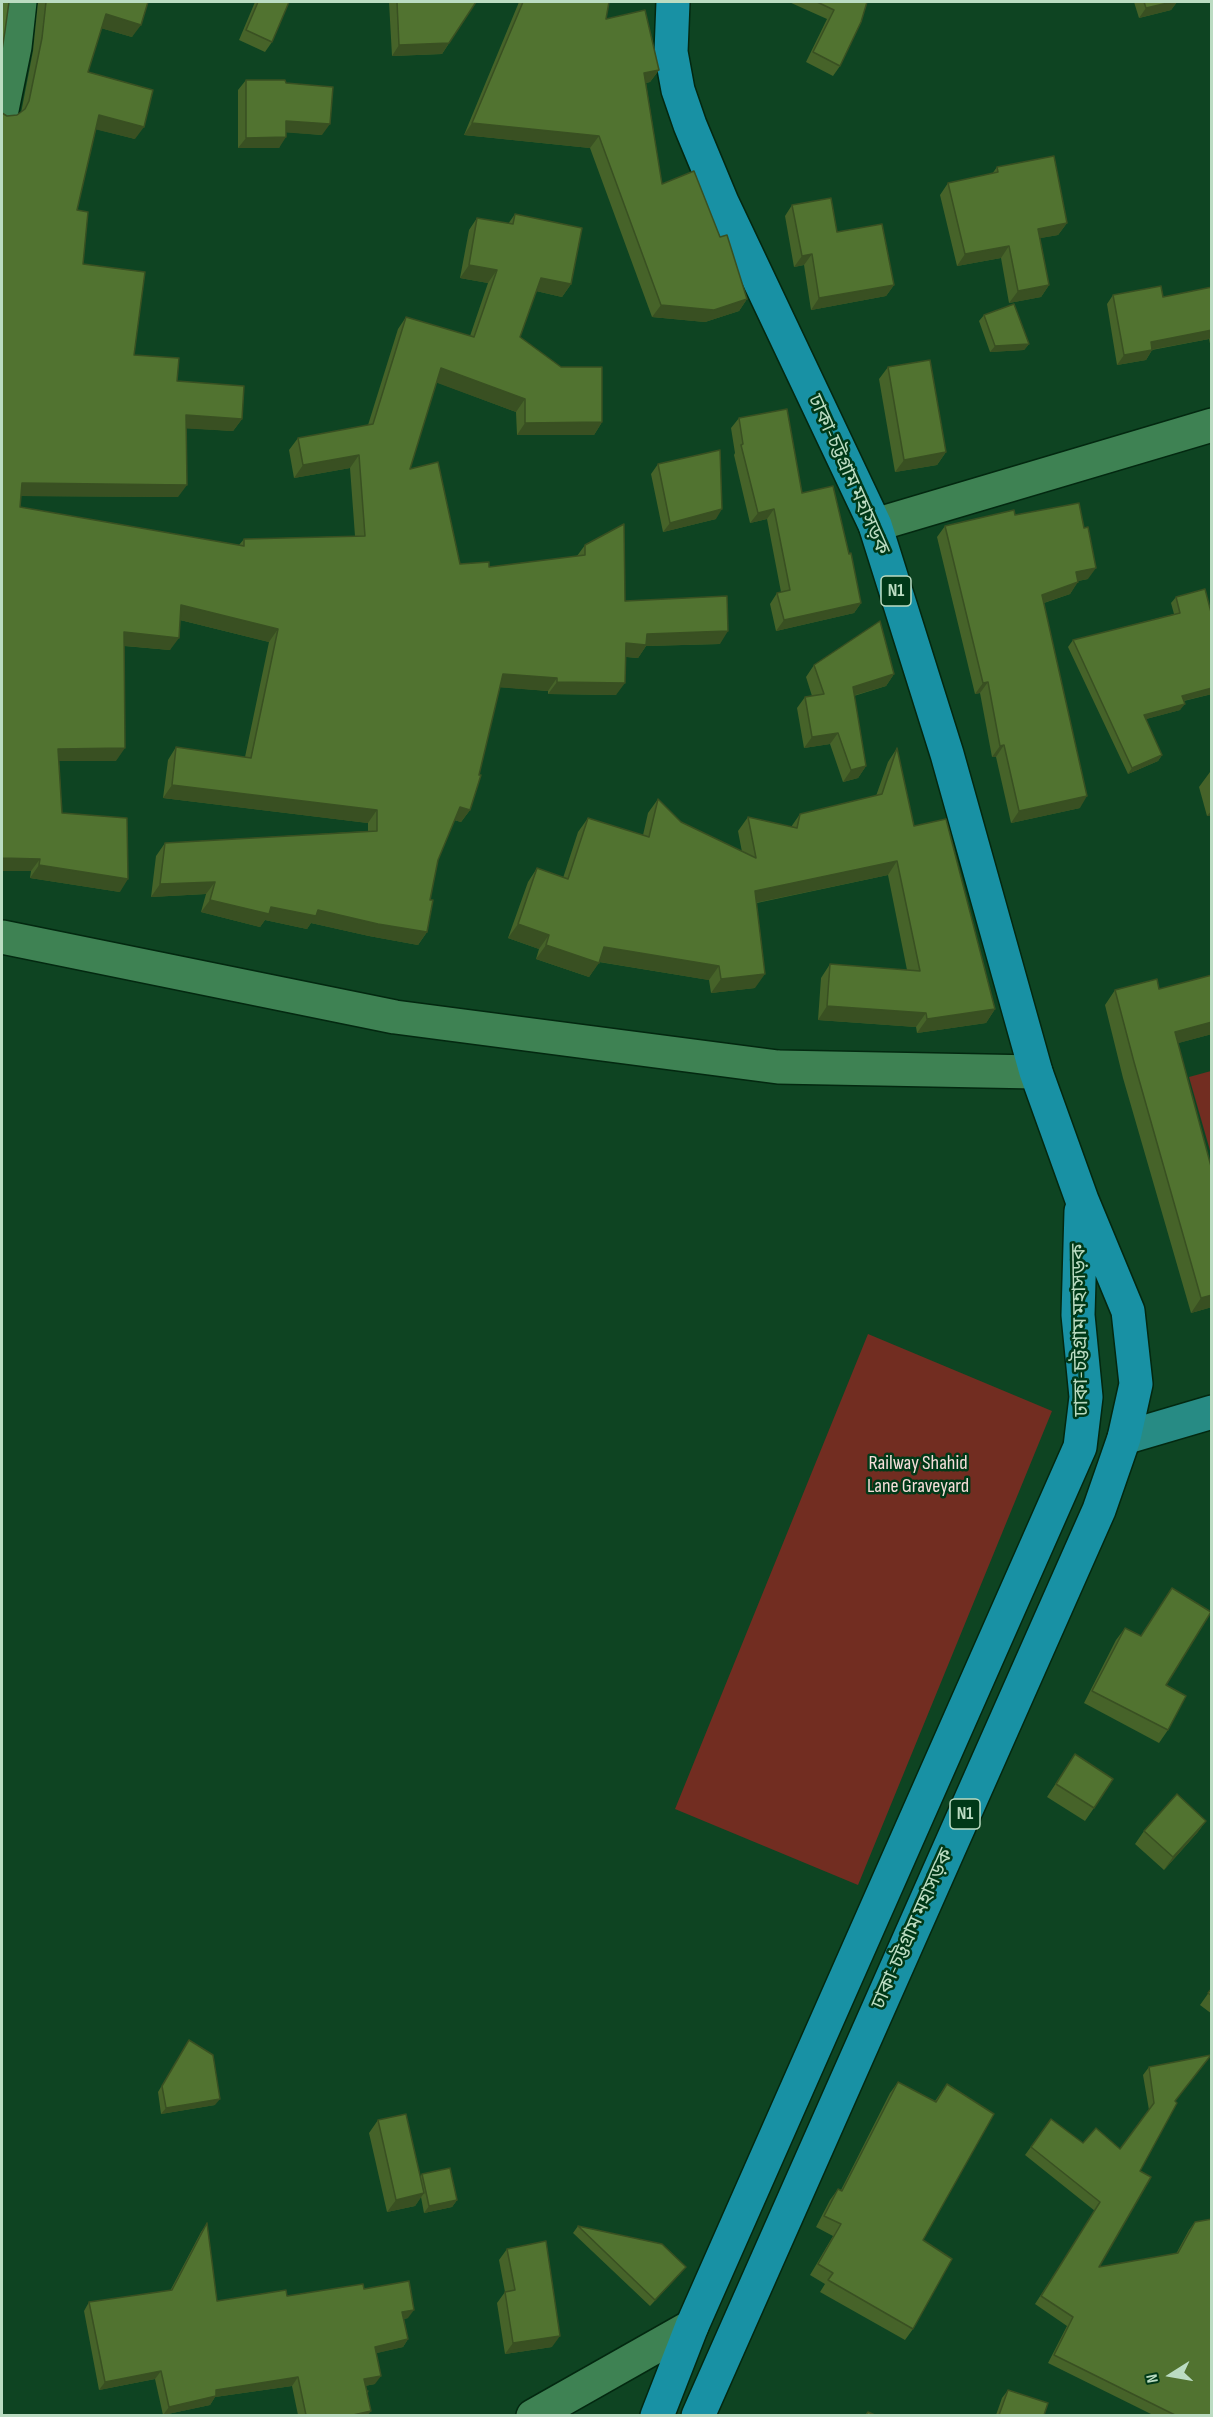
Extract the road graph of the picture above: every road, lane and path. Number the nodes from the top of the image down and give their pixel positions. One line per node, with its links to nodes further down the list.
1 (20, 2): 3 (street)
2 (673, 2): 5 (highway, ঢাকা-চট্টগ্রাম মহাসড়ক / N1)
3 (2, 110)
4 (1212, 425): 5 (street)
5 (875, 525): 7 (highway, ঢাকা-চট্টগ্রাম মহাসড়ক / N1)
6 (2, 937): 7 (street)
7 (1036, 1072): 8 (highway, ঢাকা-চট্টগ্রাম মহাসড়ক / N1)
8 (1082, 1200): 10 (highway, ঢাকা-চট্টগ্রাম মহাসড়ক / N1); 11 (highway, ঢাকা-চট্টগ্রাম মহাসড়ক / N1)
9 (1212, 1412): 10 (main road)
10 (1124, 1438): 14 (highway, ঢাকা-চট্টগ্রাম মহাসড়ক / N1)
11 (692, 2326): 12 (street); 13 (highway, ঢাকা-চট্টগ্রাম মহাসড়ক / N1)
12 (533, 2415)
13 (657, 2415)
14 (698, 2415)

